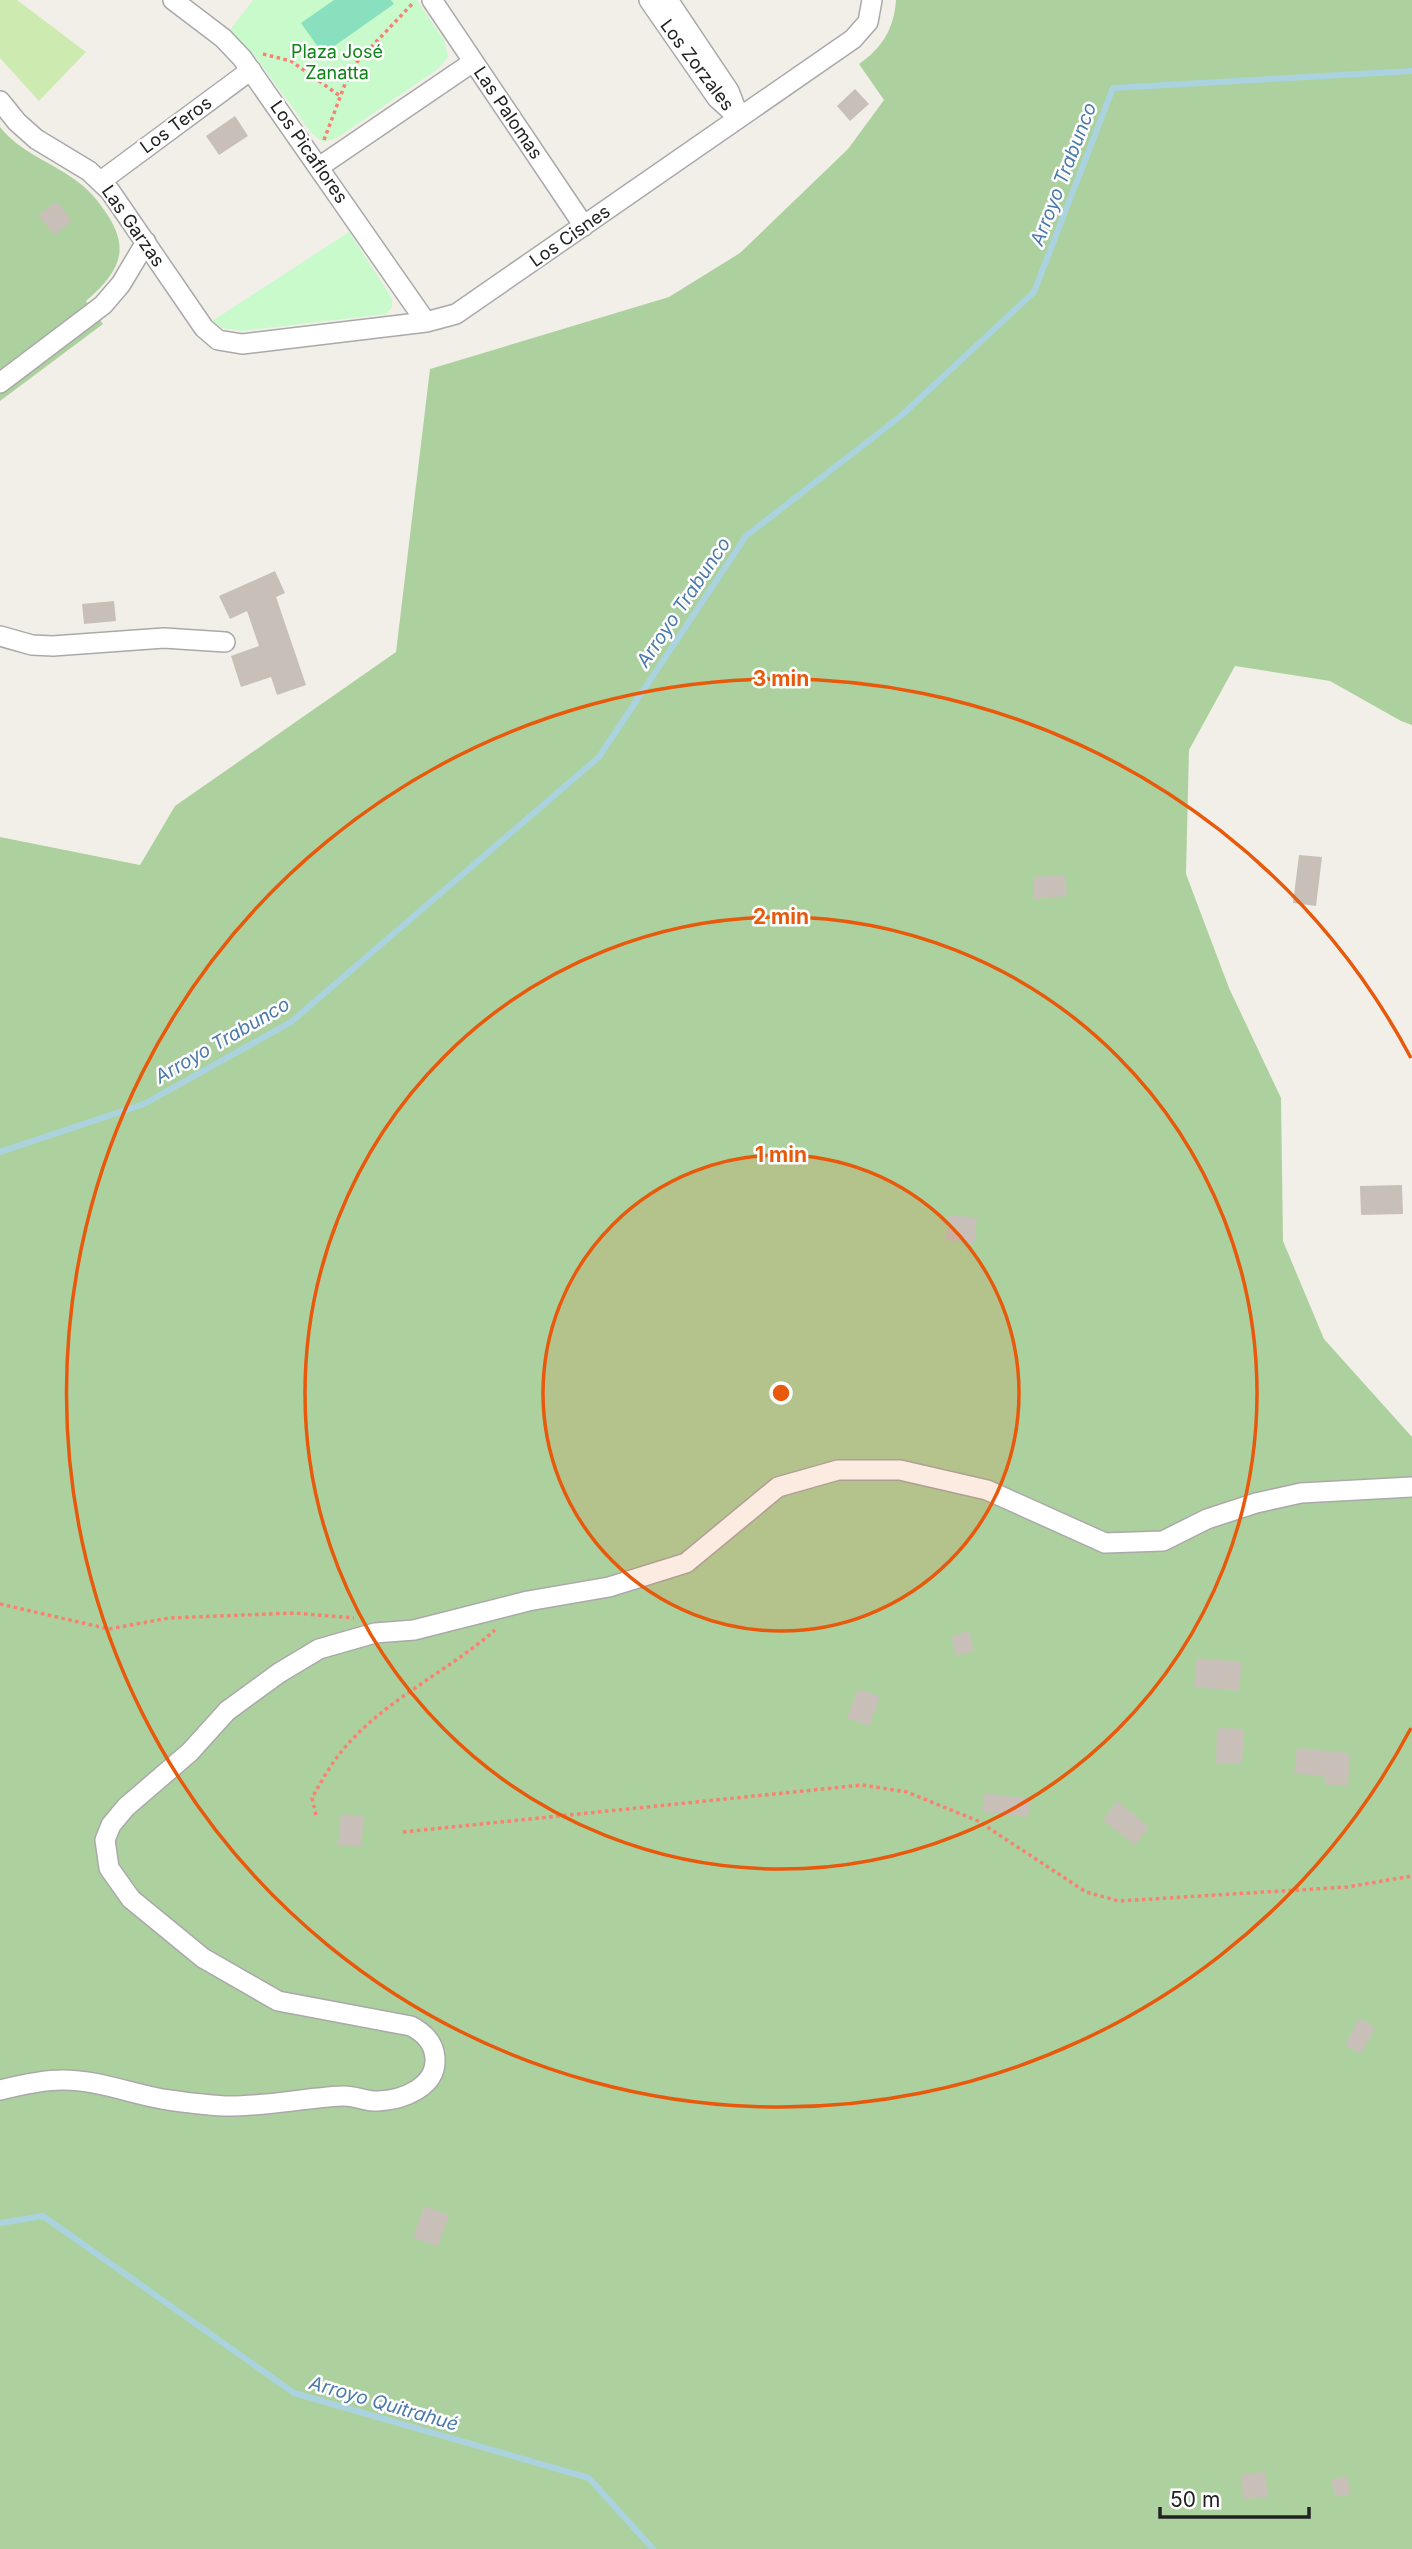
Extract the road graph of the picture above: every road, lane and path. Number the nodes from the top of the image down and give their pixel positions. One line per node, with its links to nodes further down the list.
1 (173, 0): 7 (street, Los Picaflores)
2 (416, 0): 9 (path)
3 (432, 0): 8 (street, Las Palomas)
4 (649, 0): 11 (street, Los Zorzales)
5 (668, 0): 11 (street, Los Zorzales)
6 (872, 6): 11 (street, Los Cisnes)
7 (253, 62): 9 (path); 13 (street, Los Picaflores); 14 (street, Los Teros)
8 (473, 62): 13 (street); 15 (street, Las Palomas)
9 (340, 96): 12 (path)
10 (0, 101): 14 (street, Las Garzas)
11 (739, 118): 15 (street, Los Cisnes)
12 (323, 142)
13 (319, 167): 17 (street, Los Picaflores)
14 (101, 181): 16 (street, Las Garzas)
15 (584, 226): 17 (street, Los Cisnes)
16 (146, 242): 18 (street, Las Garzas); 19 (street)
17 (426, 322): 18 (street, Los Cisnes)
18 (218, 340)
19 (0, 383)
20 (0, 636): 21 (street)
21 (225, 642)
22 (1412, 1487): 29 (street)
23 (0, 1604): 24 (path)
24 (363, 1619)
25 (499, 1627): 26 (path)
26 (316, 1815)
27 (403, 1832): 28 (path)
28 (1412, 1876)
29 (0, 2090)

